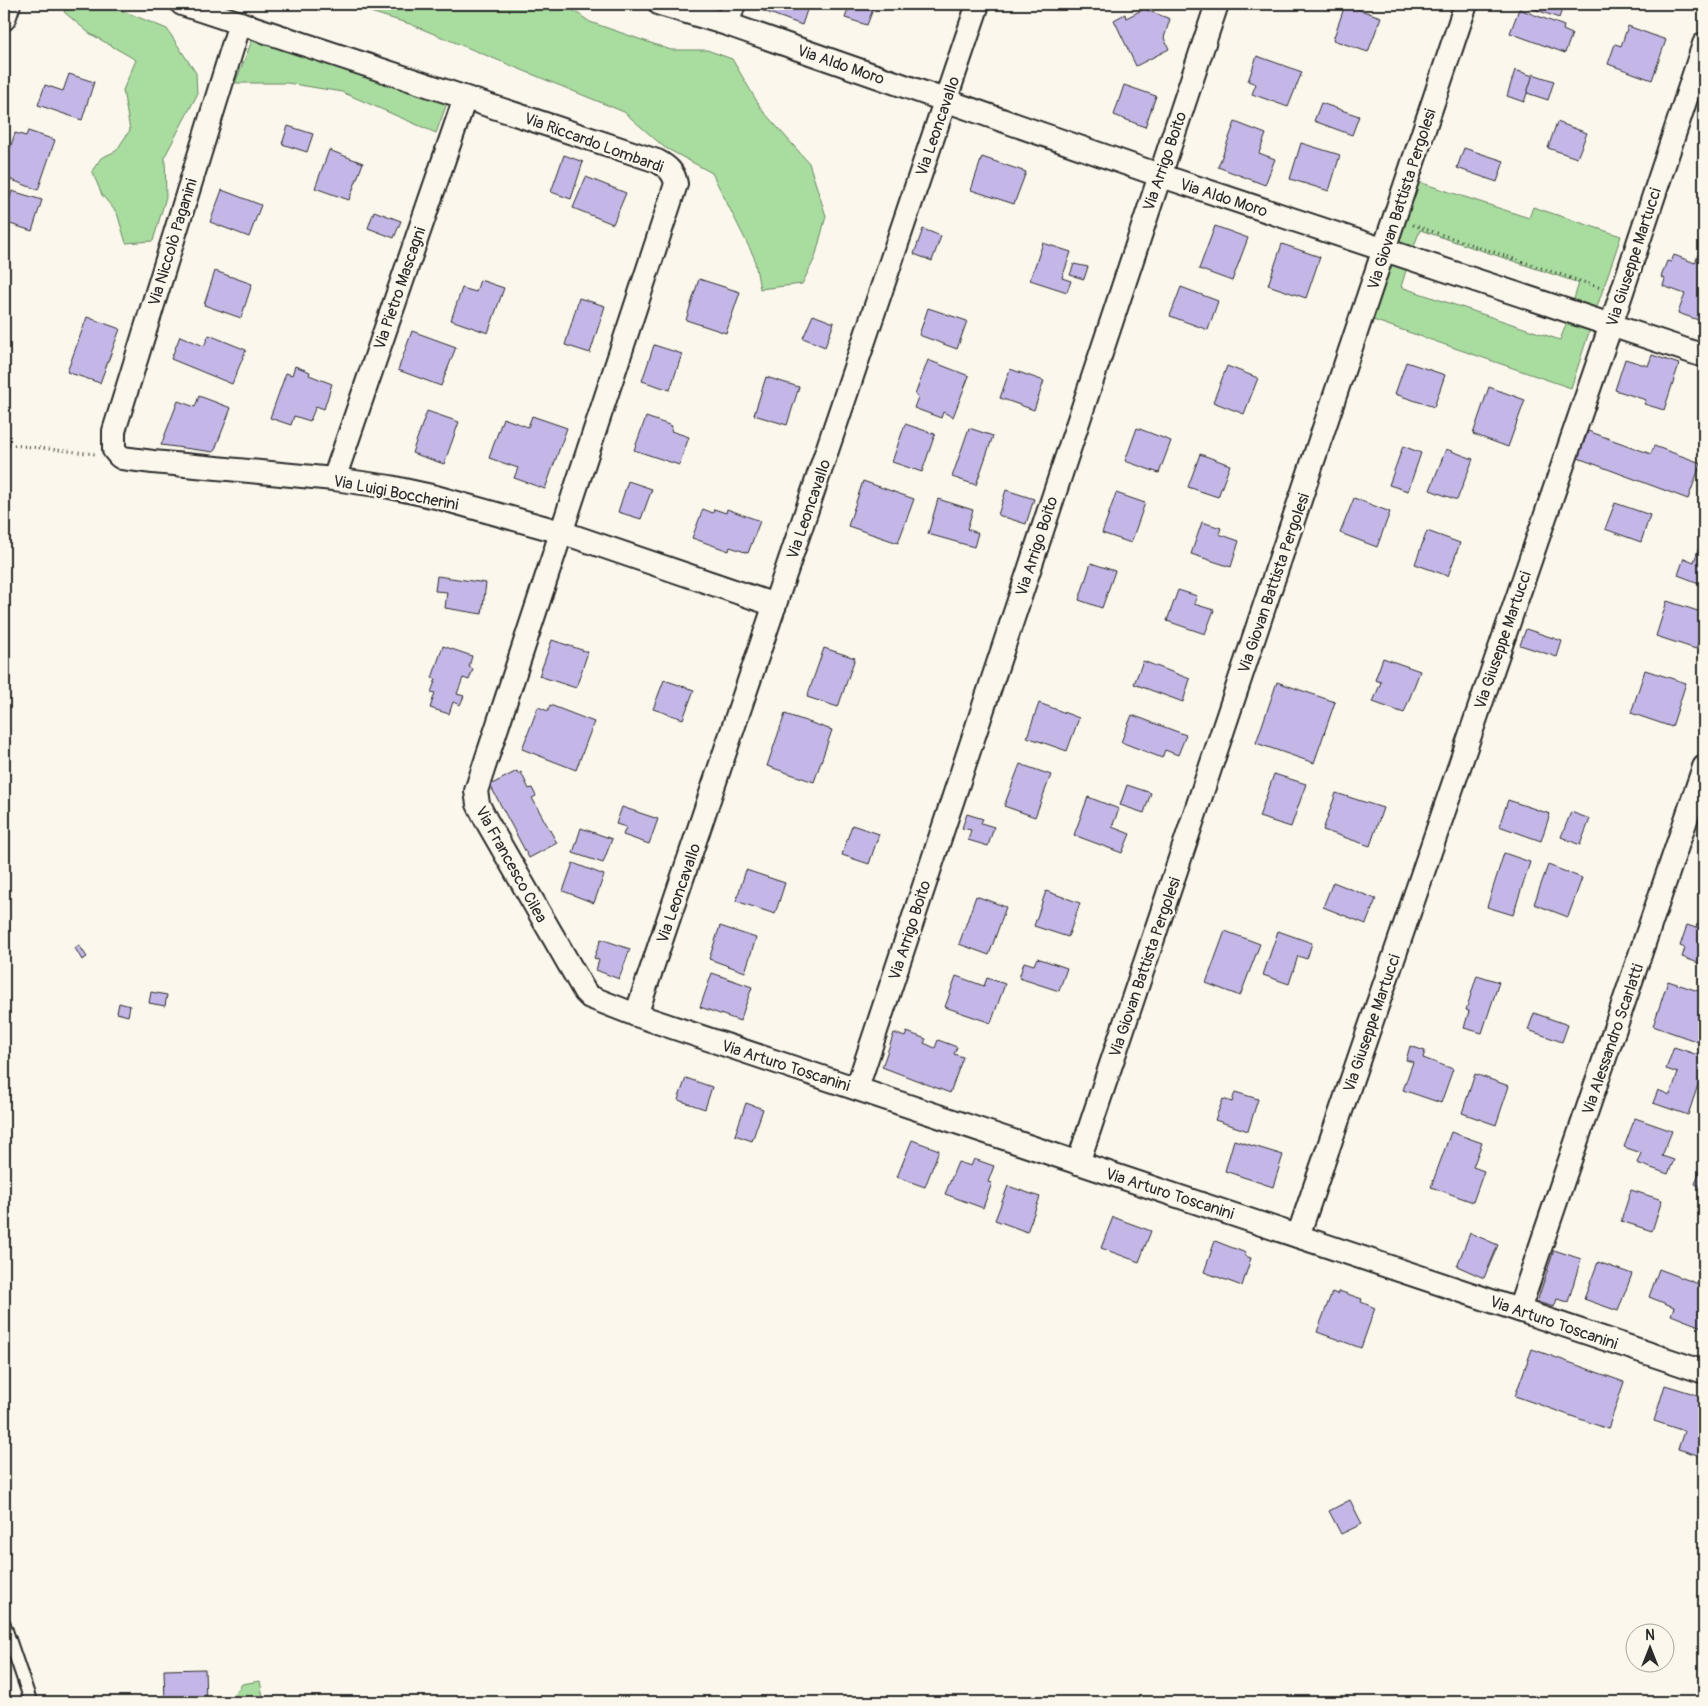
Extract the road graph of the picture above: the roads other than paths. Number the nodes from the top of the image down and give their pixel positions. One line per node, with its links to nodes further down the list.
1 (9, 4): 8 (street)
2 (182, 4): 9 (street, Via Riccardo Lombardi)
3 (660, 4): 7 (street, Via Aldo Moro)
4 (978, 4): 12 (street, Via Leoncavallo)
5 (1217, 4): 13 (street, Via Arrigo Boito)
6 (1466, 4): 14 (street, Via Giovan Battista Pergolesi)
7 (731, 14): 12 (street, Via Aldo Moro)
8 (4, 19)
9 (240, 23): 11 (street, Via Riccardo Lombardi); 17 (street, Via Niccolò Paganini)
10 (1704, 44): 15 (street, Via Giuseppe Martucci)
11 (465, 98): 18 (street, Via Pietro Mascagni); 19 (street, Via Riccardo Lombardi)
12 (946, 100): 13 (street, Via Aldo Moro); 20 (street, Via Leoncavallo)
13 (1159, 175): 14 (street, Via Aldo Moro); 23 (street, Via Arrigo Boito)
14 (1385, 250): 15 (street, Via Aldo Moro); 24 (street, Via Giovan Battista Pergolesi)
15 (1610, 325): 16 (street, Via Aldo Moro); 25 (street, Via Giuseppe Martucci)
16 (1704, 356)
17 (122, 458): 18 (street, Via Luigi Boccherini)
18 (334, 479): 19 (street, Via Luigi Boccherini)
19 (561, 532): 20 (street, Via Luigi Boccherini); 22 (street, Via Francesco Cilea)
20 (775, 605): 22 (street, Via Leoncavallo)
21 (1704, 767): 26 (street, Via Alessandro Scarlatti)
22 (636, 1015): 23 (street, Via Arturo Toscanini)
23 (857, 1088): 24 (street, Via Arturo Toscanini)
24 (1078, 1163): 25 (street, Via Arturo Toscanini)
25 (1298, 1236): 26 (street, Via Arturo Toscanini)
26 (1519, 1310): 27 (street, Via Arturo Toscanini)
27 (1704, 1372)
28 (4, 1622): 29 (lane)
29 (31, 1702)

